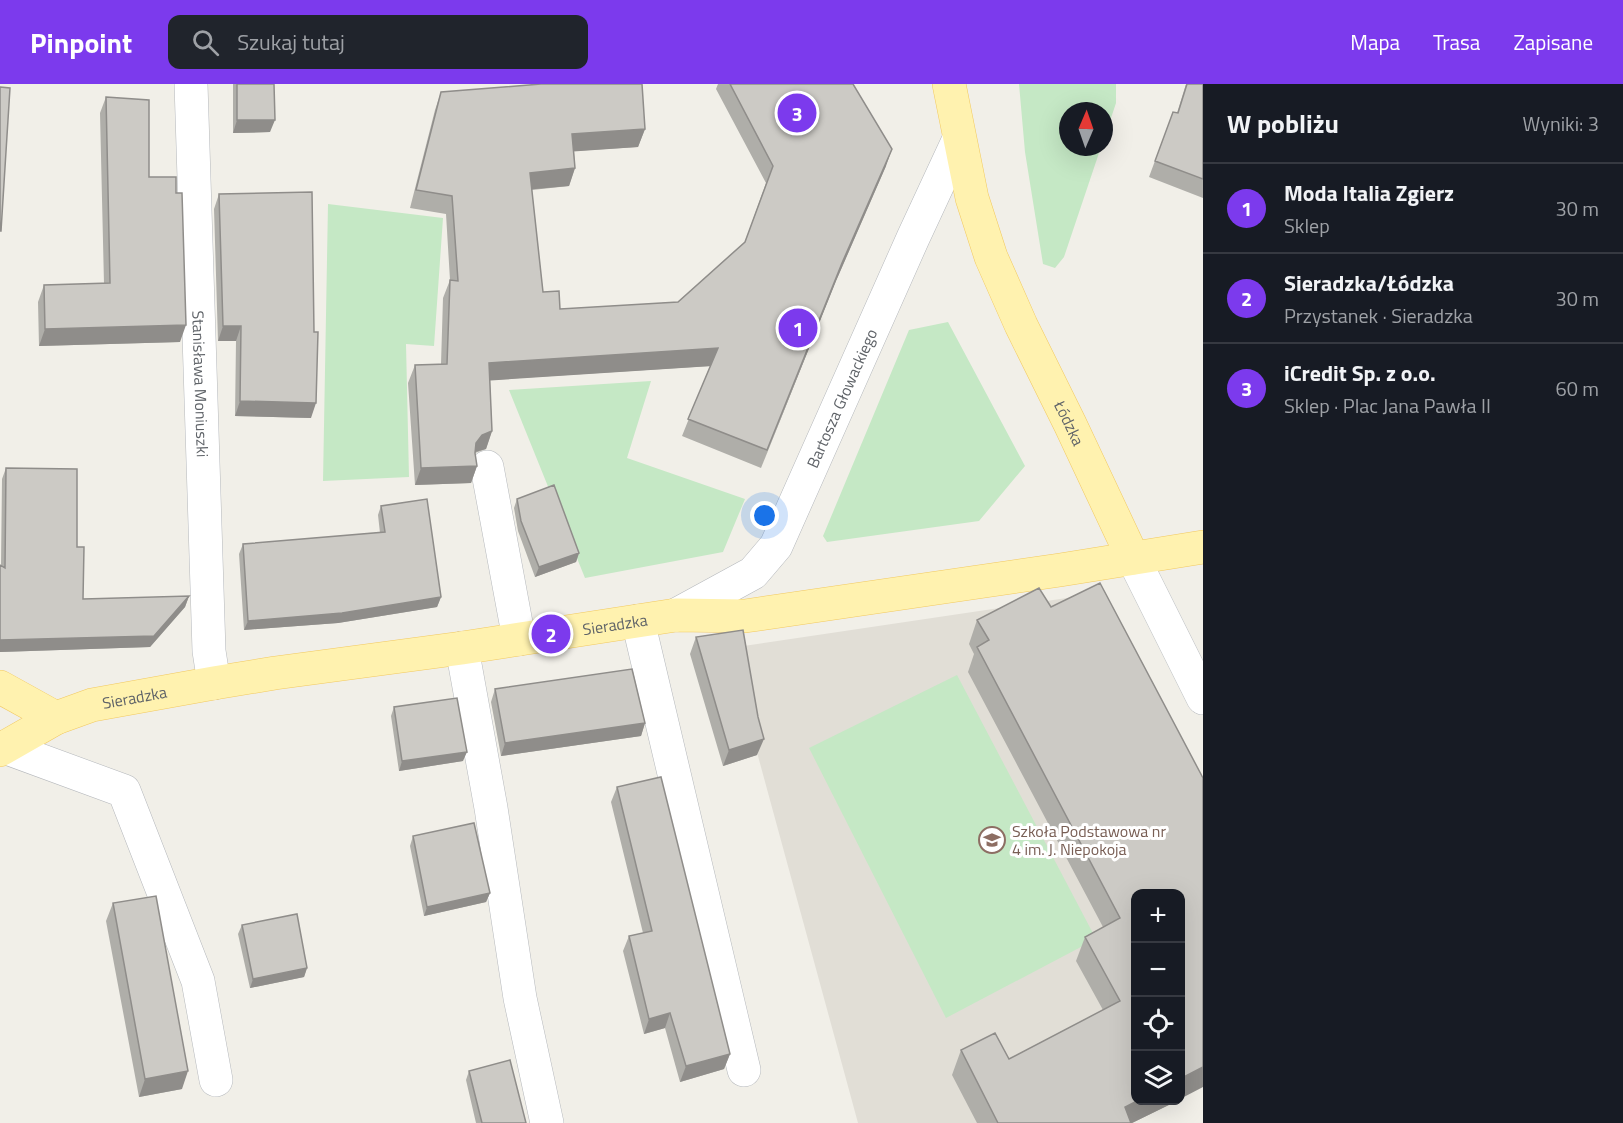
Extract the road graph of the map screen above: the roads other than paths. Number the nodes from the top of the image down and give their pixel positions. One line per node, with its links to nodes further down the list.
1 (191, 84): 11 (street, Stanisława Moniuszki)
2 (953, 90): 3 (main road, Łódzka)
3 (958, 139): 6 (main road, Łódzka); 7 (street, Bartosza Głowackiego)
4 (487, 467): 9 (street)
5 (1203, 547): 6 (main road, Sieradzka)
6 (1133, 558): 7 (main road, Sieradzka); 13 (street, Łódzka)
7 (676, 615): 8 (main road, Sieradzka)
8 (638, 621): 9 (main road, Sieradzka); 16 (street)
9 (519, 639): 10 (main road, Sieradzka)
10 (462, 648): 11 (main road, Sieradzka); 18 (street)
11 (214, 683): 14 (main road, Sieradzka)
12 (0, 687): 14 (main road)
13 (1203, 698)
14 (56, 718): 15 (main road, Sieradzka)
15 (2, 748): 17 (street)
16 (744, 1070)
17 (216, 1080)
18 (547, 1123)

